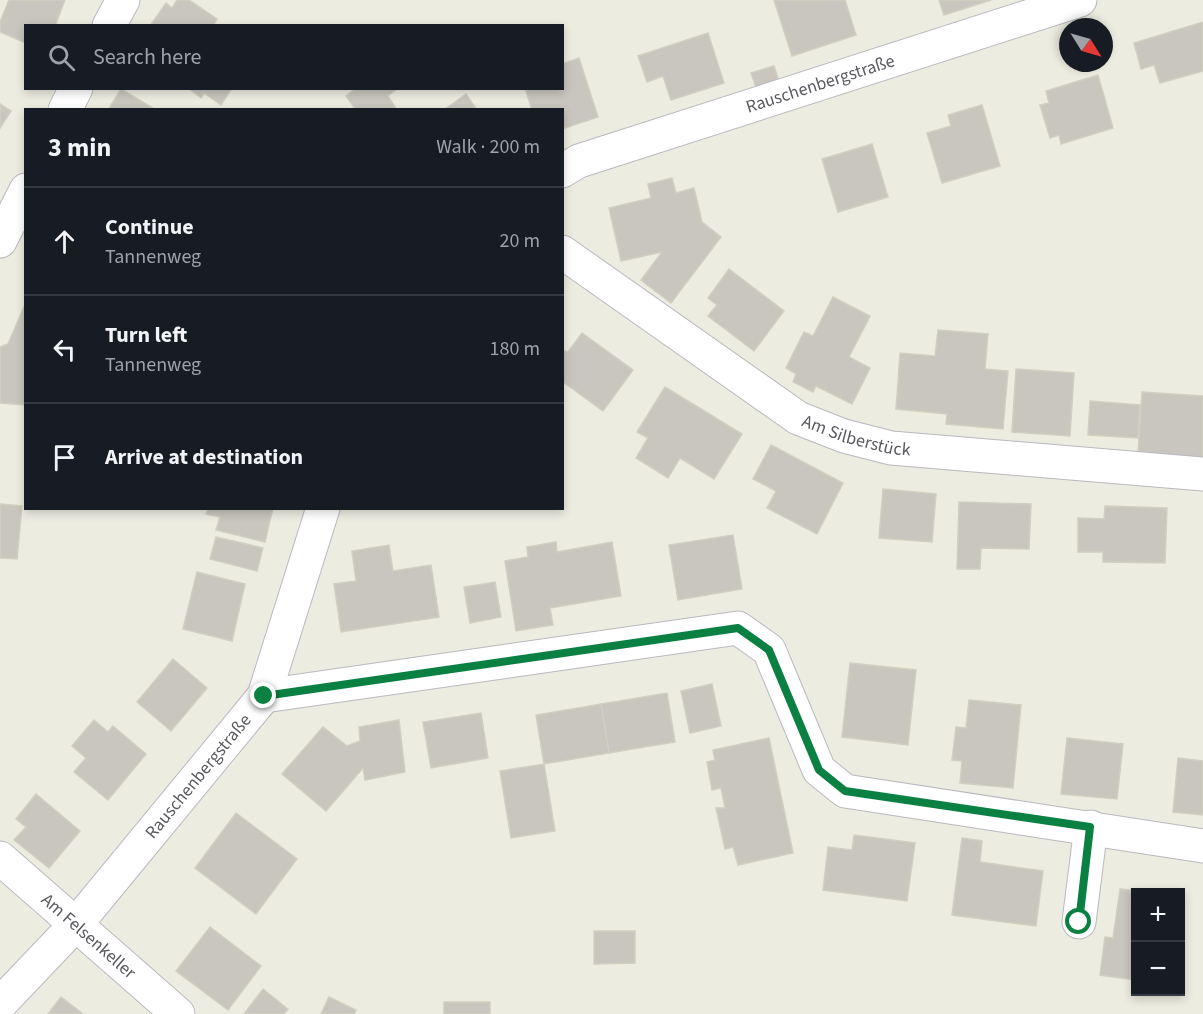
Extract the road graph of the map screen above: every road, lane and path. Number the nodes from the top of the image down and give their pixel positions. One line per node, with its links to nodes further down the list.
1 (123, 0): 3 (street)
2 (1080, 0): 6 (street, Rauschenbergstraße)
3 (110, 24)
4 (75, 90): 5 (street)
5 (66, 108)
6 (564, 170)
7 (24, 194): 8 (street)
8 (0, 241)
9 (564, 253): 10 (street, Am Silberstück)
10 (1203, 474)
11 (321, 510): 12 (street, Rauschenbergstraße)
12 (264, 696): 13 (street); 17 (street, Rauschenbergstraße)
13 (1090, 827): 14 (street); 16 (street)
14 (1203, 846)
15 (0, 858): 17 (street, Am Felsenkeller)
16 (1079, 922)
17 (77, 923): 18 (street, Rauschenbergstraße); 19 (street, Am Felsenkeller)
18 (0, 1004)
19 (178, 1014)

